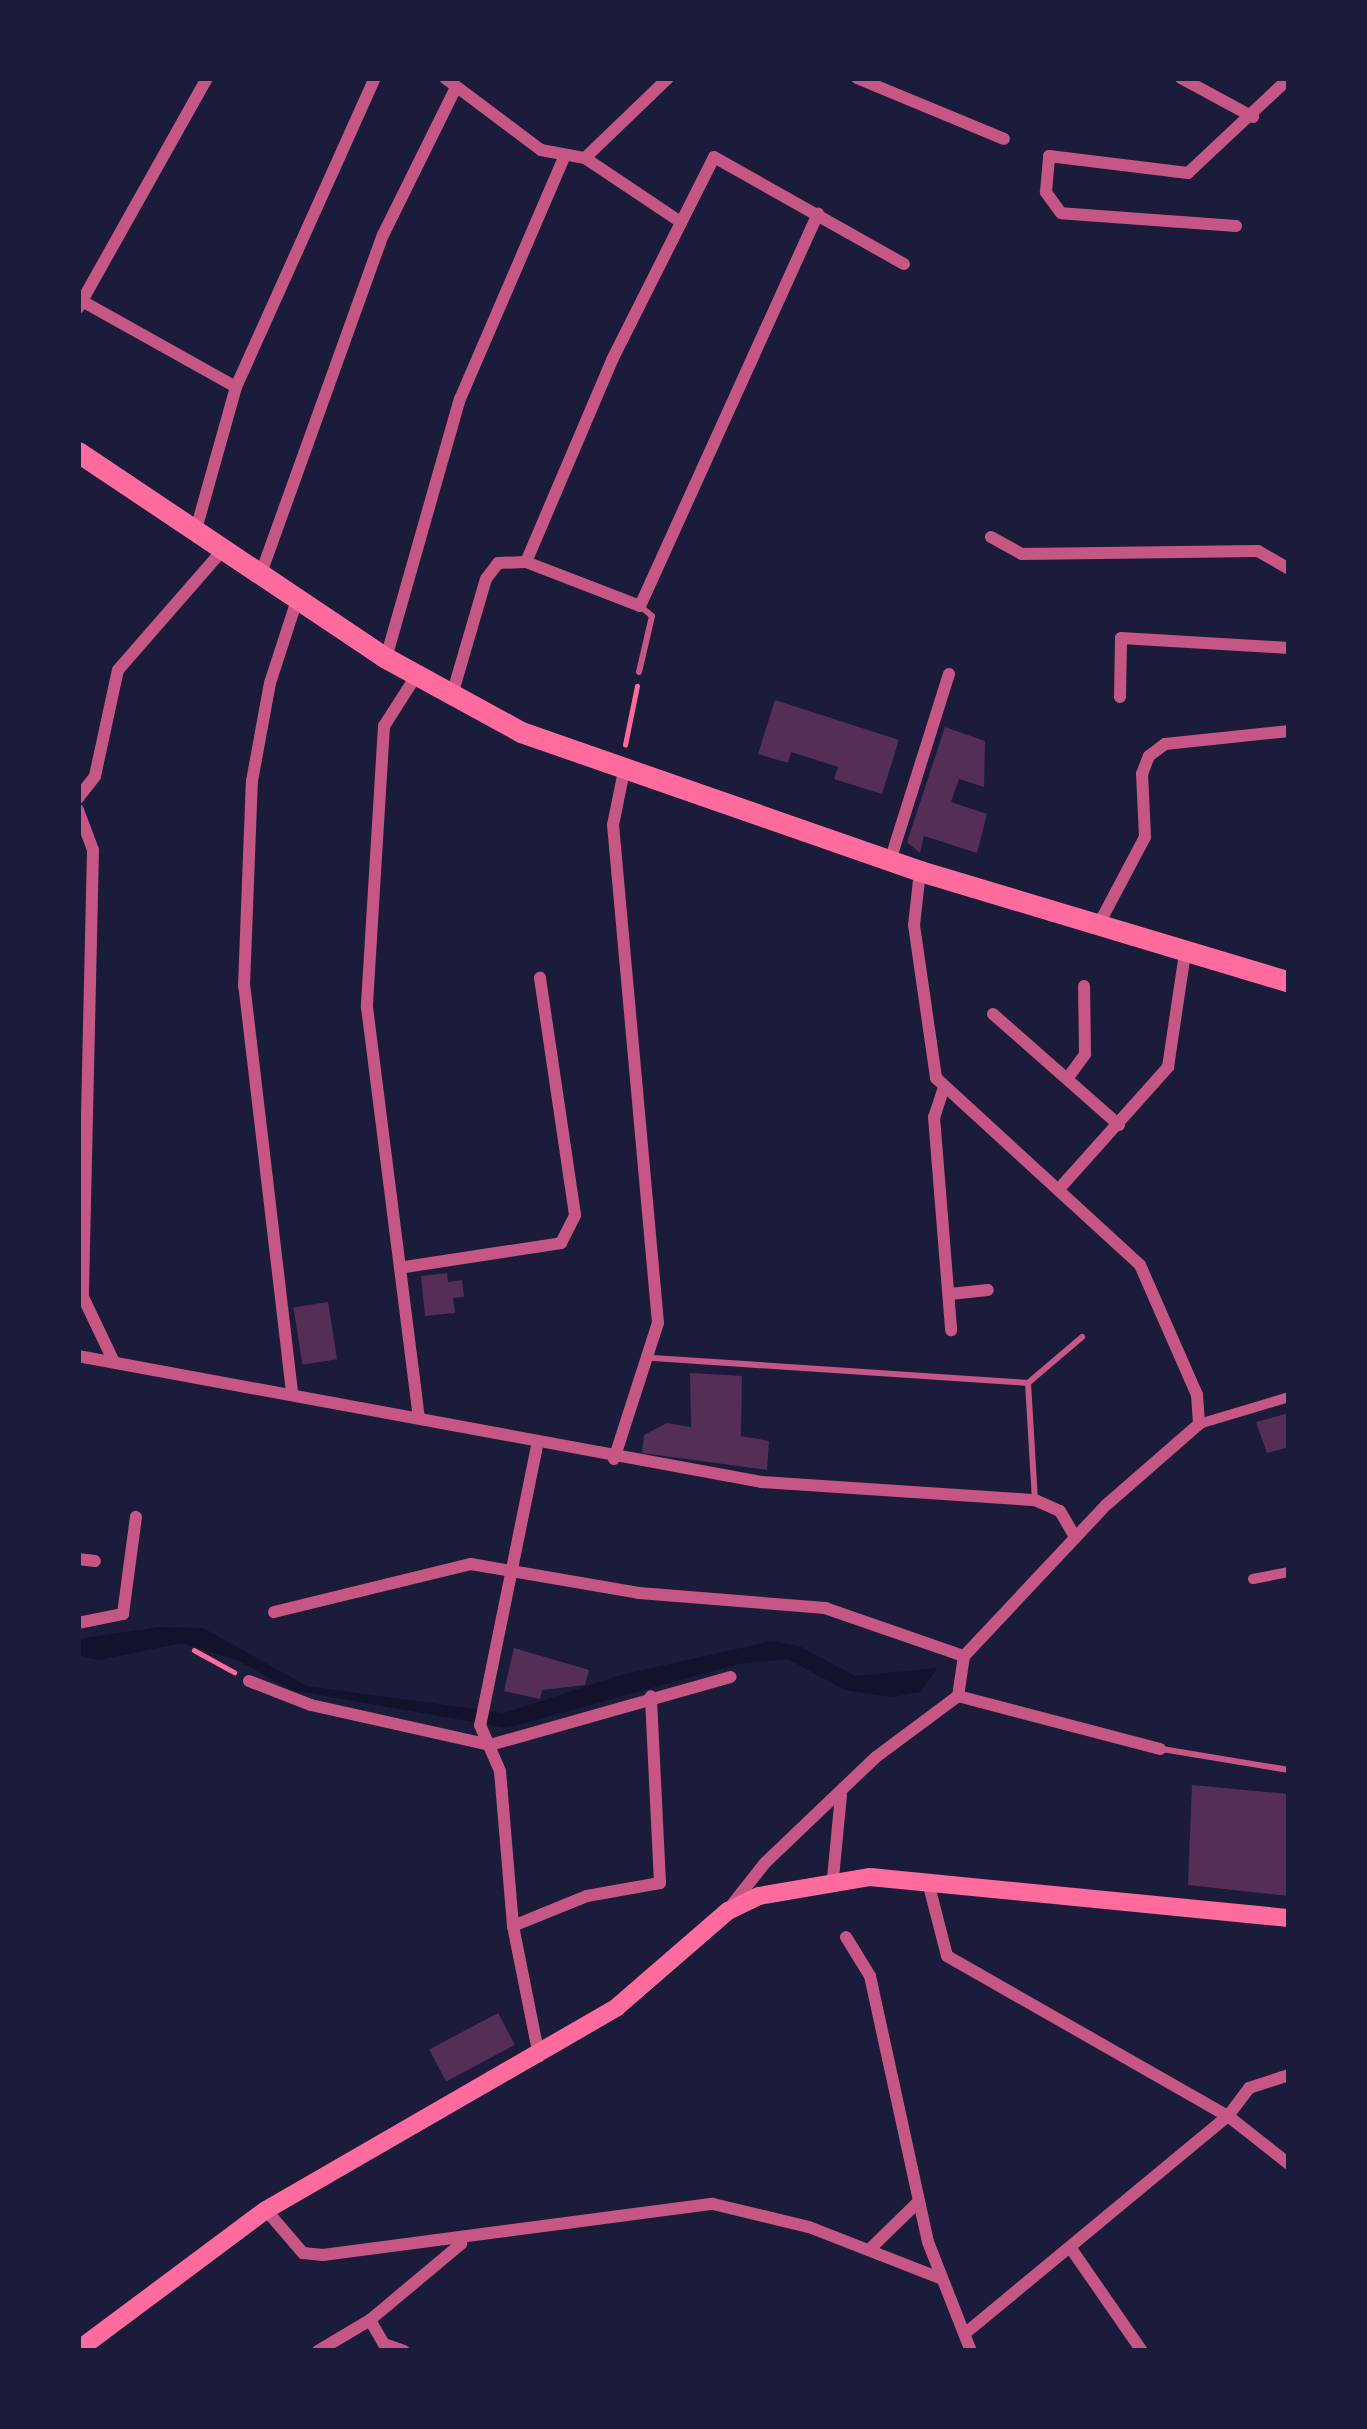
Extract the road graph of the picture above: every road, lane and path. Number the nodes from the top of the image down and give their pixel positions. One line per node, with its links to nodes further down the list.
1 (207, 78): 16 (street)
2 (375, 78): 17 (street)
3 (668, 78): 10 (street)
4 (857, 78): 9 (street)
5 (1181, 78): 8 (street)
6 (1287, 80): 8 (street)
7 (451, 83): 11 (street); 24 (street)
8 (1253, 117): 14 (street)
9 (1004, 139)
10 (585, 158): 11 (street); 13 (street)
11 (563, 160): 28 (street)
12 (818, 214): 13 (street); 15 (street); 26 (street)
13 (679, 220): 22 (street)
14 (1236, 226)
15 (904, 264)
16 (80, 304): 17 (street)
17 (236, 387): 19 (street)
18 (78, 452): 19 (main road)
19 (194, 536): 21 (main road)
20 (991, 536): 23 (street)
21 (220, 554): 24 (main road); 37 (street)
22 (526, 562): 26 (street); 32 (street)
23 (1289, 569)
24 (260, 577): 25 (main road)
25 (297, 600): 28 (main road); 62 (street)
26 (640, 606): 29 (lane)
27 (1289, 648): 33 (street)
28 (386, 658): 31 (main road)
29 (639, 672): 35 (path)
30 (949, 674): 39 (street)
31 (416, 676): 32 (main road); 52 (street)
32 (452, 696): 36 (main road)
33 (1120, 697)
34 (1289, 731): 41 (street)
35 (625, 745)
36 (624, 771): 39 (main road); 59 (street)
37 (78, 798)
38 (78, 810): 47 (street)
39 (890, 861): 40 (main road)
40 (920, 871): 41 (main road); 49 (street)
41 (1100, 922): 42 (main road)
42 (1186, 947): 44 (main road); 50 (street)
43 (539, 978): 52 (street)
44 (1289, 982)
45 (1084, 986): 48 (street)
46 (993, 1014): 48 (street)
47 (85, 1055): 55 (street)
48 (1067, 1079): 50 (street)
49 (944, 1087): 51 (street); 54 (street)
50 (1119, 1125): 51 (street)
51 (1059, 1189): 65 (street)
52 (405, 1268): 64 (street)
53 (988, 1290): 54 (street)
54 (950, 1294): 56 (street)
55 (81, 1303): 60 (street)
56 (951, 1330)
57 (1082, 1336): 61 (lane)
58 (78, 1356): 60 (street)
59 (652, 1358): 61 (lane); 67 (street)
60 (115, 1363): 62 (street)
61 (1028, 1383): 68 (lane)
62 (292, 1392): 64 (street)
63 (1289, 1397): 65 (street)
64 (418, 1416): 66 (street)
65 (1198, 1424): 70 (street)
66 (537, 1446): 67 (street); 73 (street)
67 (614, 1459): 68 (street)
68 (1035, 1500): 70 (street)
69 (136, 1517): 77 (street)
70 (1075, 1537): 79 (street)
71 (78, 1559): 72 (street)
72 (95, 1561)
73 (515, 1571): 76 (street); 79 (street); 84 (street)
74 (1289, 1572): 75 (street)
75 (1253, 1579)
76 (274, 1612)
77 (84, 1624)
78 (194, 1650): 81 (path)
79 (964, 1656): 83 (street)
80 (731, 1677): 82 (street)
81 (249, 1681): 84 (street)
82 (651, 1696): 84 (street); 92 (street)
83 (958, 1696): 85 (street); 87 (street)
84 (490, 1745): 92 (street)
85 (1160, 1748): 86 (lane)
86 (1289, 1770)
87 (842, 1794): 88 (street); 90 (street)
88 (832, 1878): 89 (main road); 90 (main road)
89 (928, 1882): 91 (main road); 96 (street)
90 (728, 1911): 94 (main road)
91 (1289, 1918)
92 (513, 1926): 94 (street)
93 (846, 1937): 98 (street)
94 (539, 2057): 99 (main road)
95 (1289, 2075): 96 (street)
96 (1228, 2116): 97 (street); 101 (street)
97 (1289, 2164)
98 (918, 2201): 102 (street); 103 (street)
99 (266, 2210): 100 (street); 106 (main road)
100 (462, 2242): 102 (street); 104 (street)
101 (1072, 2249): 105 (street); 110 (street)
102 (869, 2250): 103 (street)
103 (940, 2278): 105 (street)
104 (370, 2320): 107 (street); 108 (street)
105 (968, 2331): 109 (street)
106 (78, 2350)
107 (318, 2351)
108 (404, 2351)
109 (970, 2351)
110 (1142, 2351)

